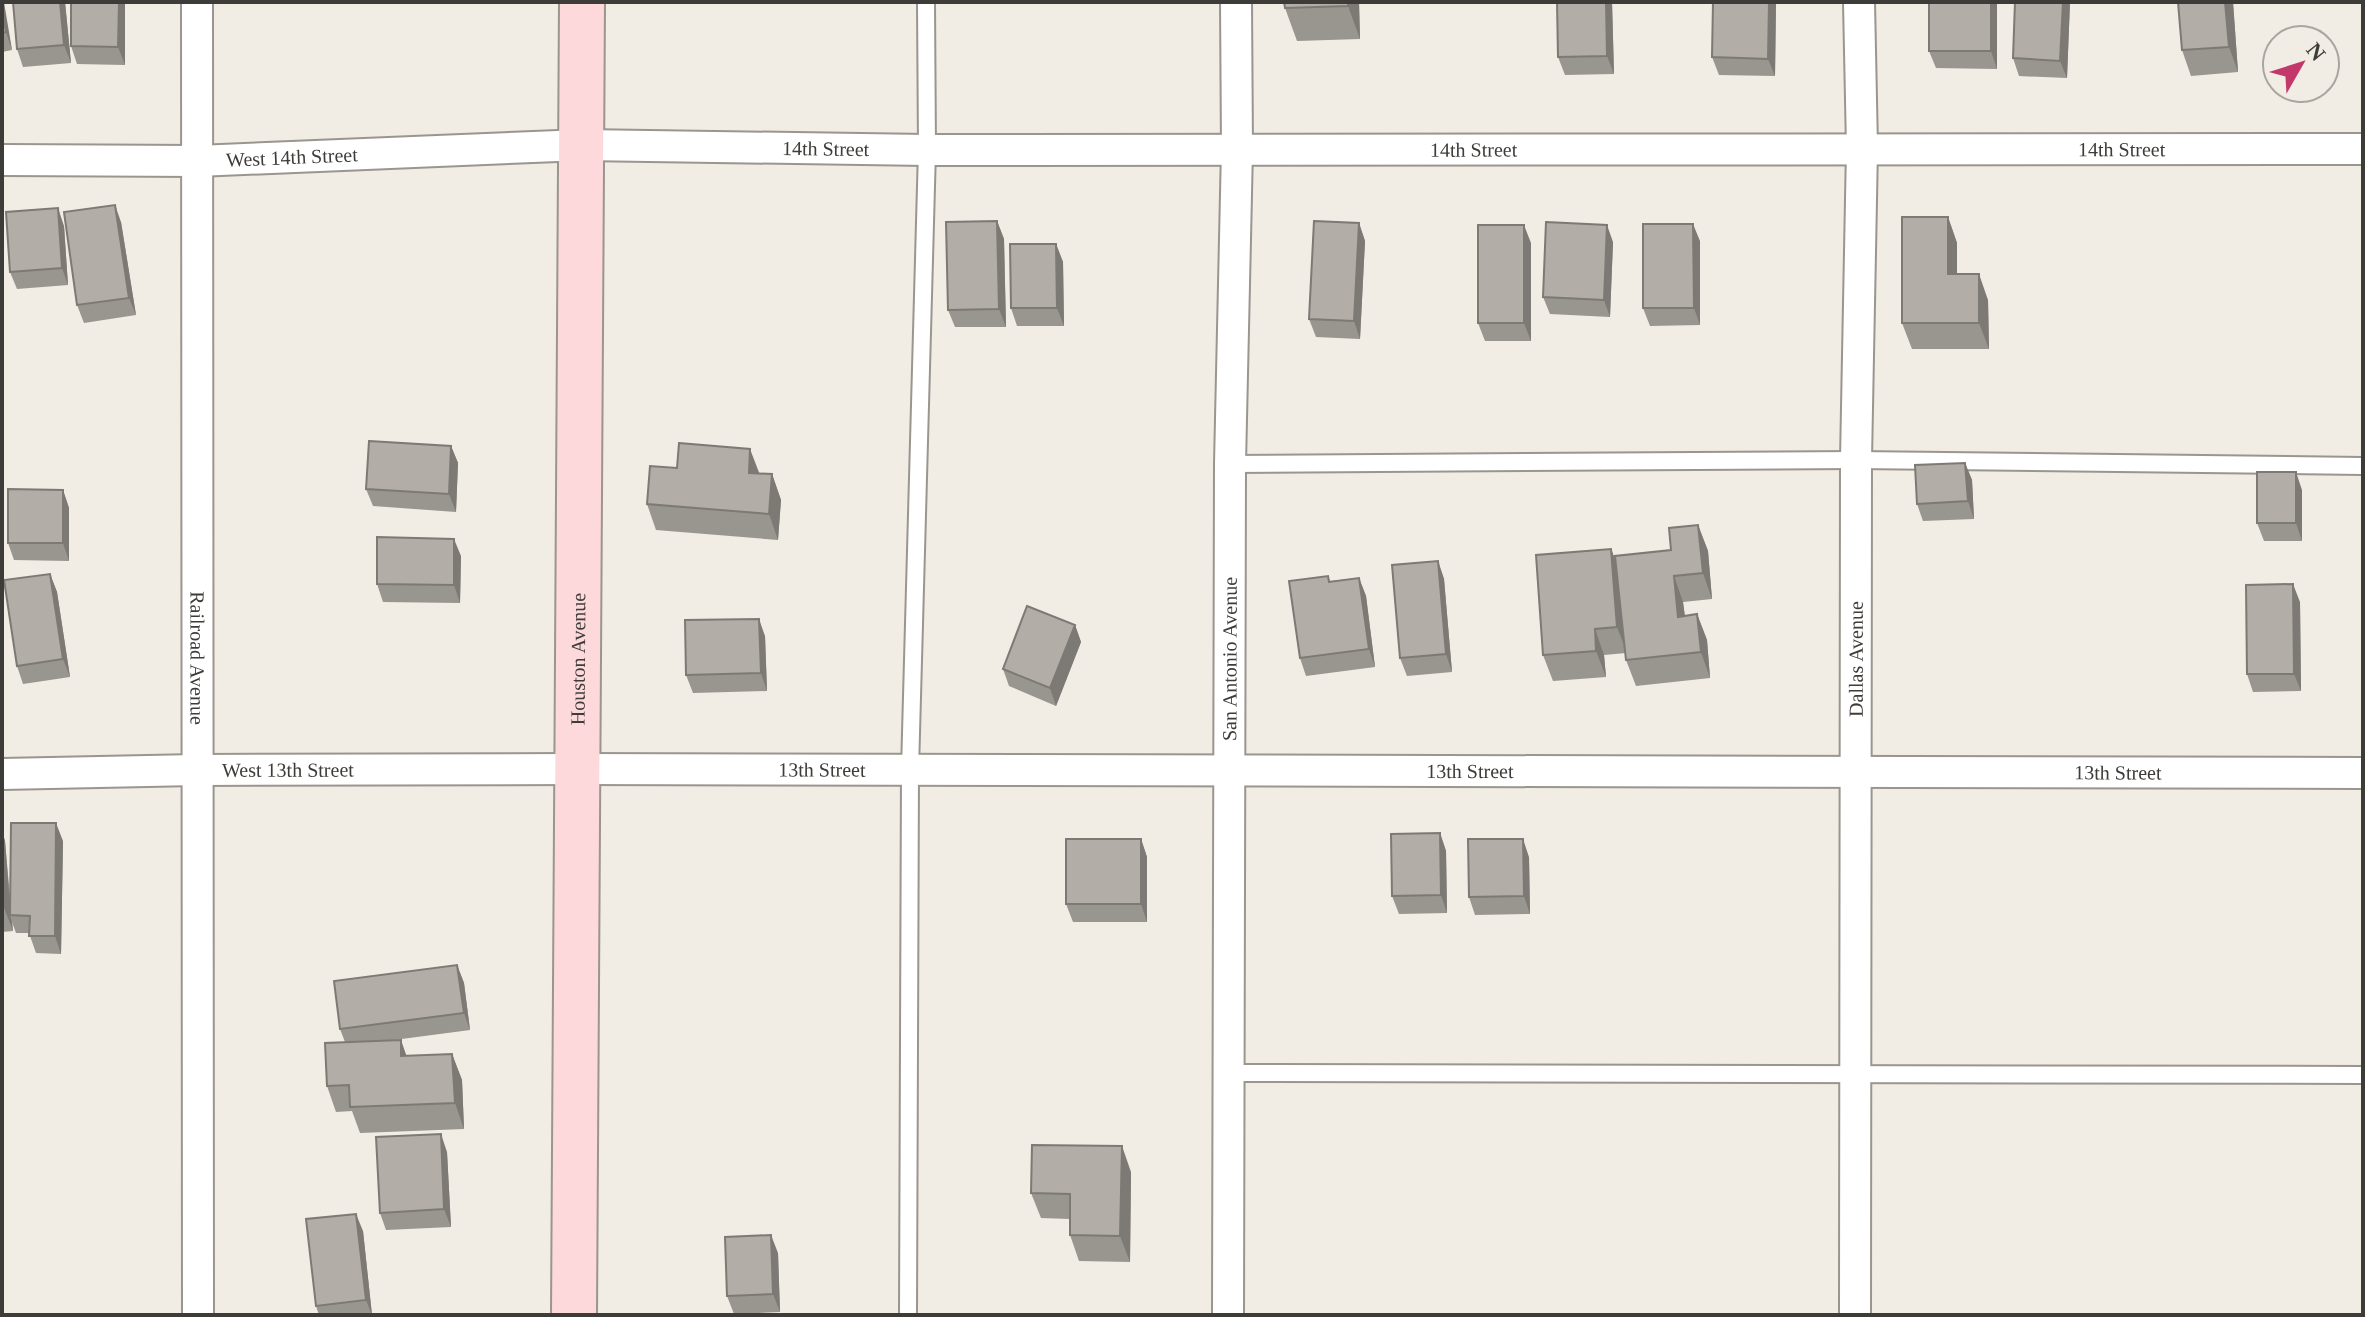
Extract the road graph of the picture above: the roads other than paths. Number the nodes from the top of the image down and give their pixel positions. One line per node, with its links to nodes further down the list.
1 (197, 2): 12 (street, Railroad Avenue)
2 (582, 2): 6 (main road, Houston Avenue)
3 (926, 2): 10 (lane)
4 (1236, 2): 8 (street, San Antonio Avenue)
5 (1859, 2): 7 (street, Dallas Avenue)
6 (583, 145): 10 (street, 14th Street); 12 (street, West 14th Street); 16 (main road, Houston Avenue)
7 (1862, 148): 8 (street, 14th Street); 9 (street, 14th Street); 13 (street, Dallas Avenue)
8 (1237, 149): 10 (street, 14th Street); 14 (street, San Antonio Avenue)
9 (2363, 149)
10 (927, 150): 18 (lane)
11 (2, 160): 12 (street, West 14th Street)
12 (197, 161): 17 (street, Railroad Avenue)
13 (1856, 460): 14 (lane); 15 (lane); 20 (street, Dallas Avenue)
14 (1230, 464): 19 (street, San Antonio Avenue)
15 (2363, 466)
16 (576, 769): 17 (street, West 13th Street); 18 (street, 13th Street); 27 (main road, Houston Avenue)
17 (196, 770): 22 (street, West 13th Street); 26 (street, Railroad Avenue)
18 (910, 770): 19 (street, 13th Street); 28 (lane)
19 (1231, 770): 20 (street, 13th Street); 23 (street, San Antonio Avenue)
20 (1856, 771): 21 (street, 13th Street); 24 (street, Dallas Avenue)
21 (2363, 773)
22 (2, 774)
23 (1229, 1073): 24 (lane); 29 (street, San Antonio Avenue)
24 (1856, 1075): 25 (lane); 30 (street, Dallas Avenue)
25 (2363, 1075)
26 (198, 1315)
27 (574, 1315)
28 (908, 1315)
29 (1228, 1315)
30 (1855, 1315)

